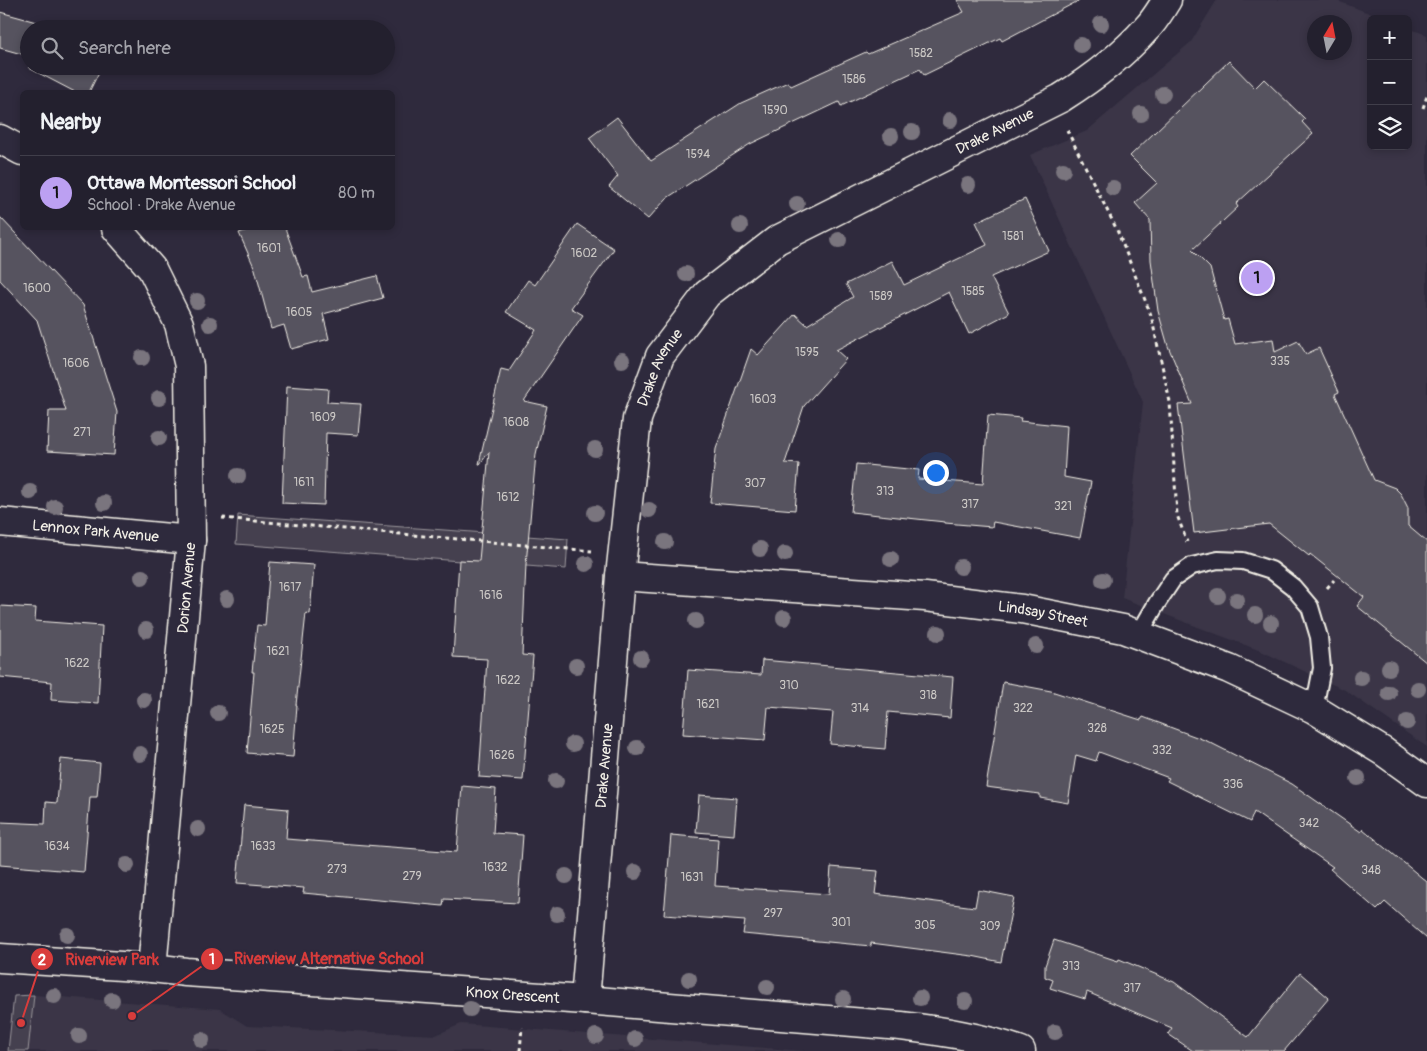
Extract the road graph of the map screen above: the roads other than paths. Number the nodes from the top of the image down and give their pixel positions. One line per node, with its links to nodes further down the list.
1 (1167, 0): 7 (street, Drake Avenue)
2 (0, 139): 3 (street)
3 (20, 150)
4 (118, 230): 6 (street, Dorion Avenue)
5 (0, 522): 6 (street, Lennox Park Avenue)
6 (191, 527): 12 (street, Dorion Avenue)
7 (621, 565): 8 (street, Lindsay Street); 13 (street, Drake Avenue)
8 (1139, 634): 9 (street, Lindsay Street); 9 (lane)
9 (1314, 709): 10 (street, Lindsay Street)
10 (1427, 783)
11 (0, 958): 12 (street, Knox Crescent)
12 (152, 968): 13 (street, Knox Crescent)
13 (585, 1000): 14 (street, Knox Crescent)
14 (1021, 1051)

